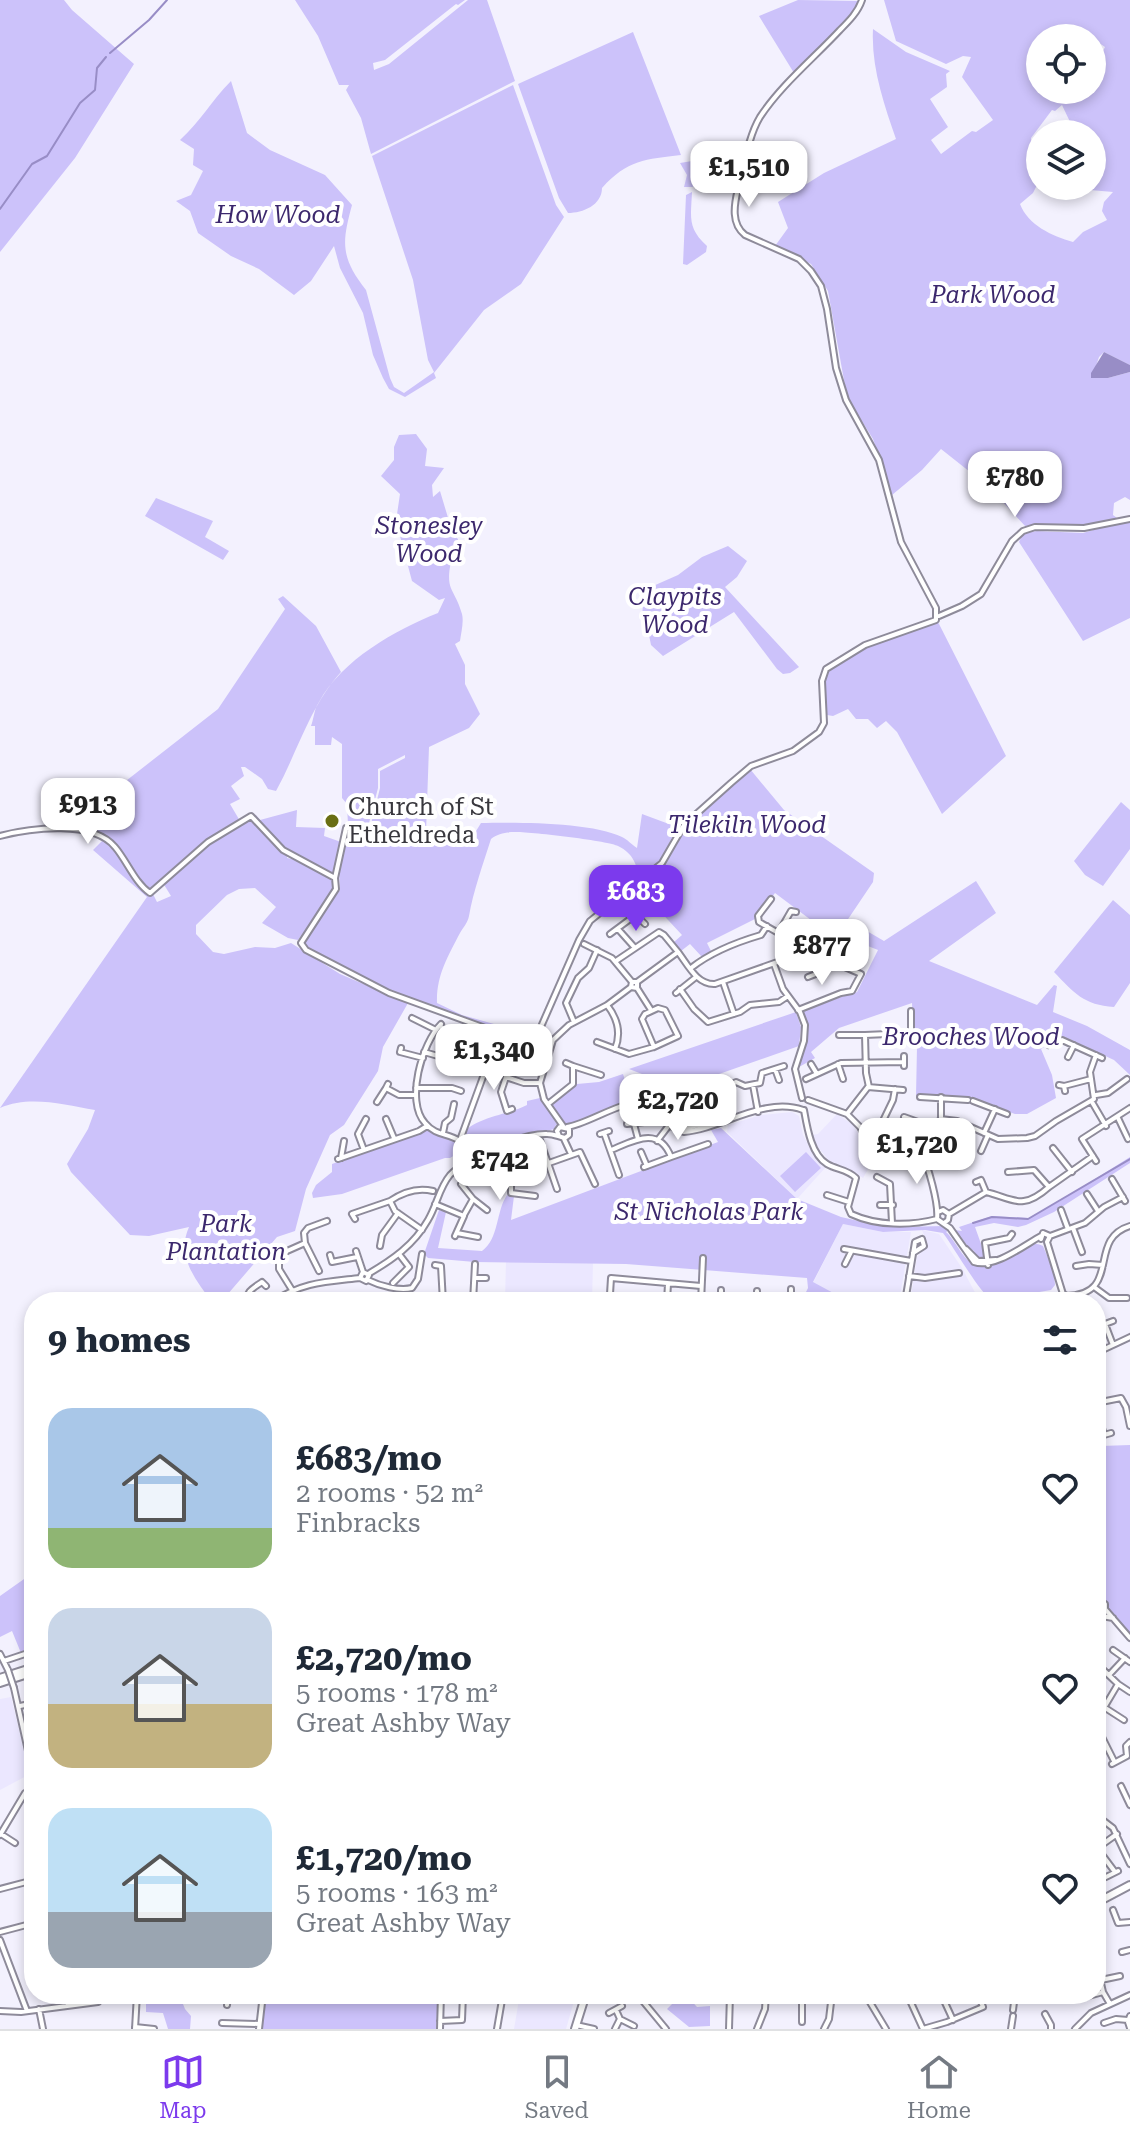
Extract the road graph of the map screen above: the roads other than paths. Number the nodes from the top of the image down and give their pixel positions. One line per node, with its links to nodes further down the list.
1 (862, 0): 3 (street)
2 (1130, 519): 3 (street)
3 (938, 616): 40 (street)
4 (346, 828): 6 (street)
5 (0, 836): 6 (street)
6 (335, 878): 40 (street)
7 (771, 899): 12 (street)
8 (645, 908): 10 (street)
9 (792, 910): 14 (street)
10 (636, 915): 11 (street); 13 (street)
11 (645, 924)
12 (767, 926): 14 (street); 26 (street)
13 (618, 929): 15 (street); 19 (street)
14 (778, 933): 17 (street)
15 (610, 934)
16 (828, 935): 22 (street)
17 (796, 943): 22 (street); 25 (street)
18 (584, 944): 20 (street)
19 (635, 949): 21 (street); 24 (street)
20 (597, 950): 24 (street); 38 (street)
21 (678, 952): 26 (street); 30 (street)
22 (818, 956): 23 (street)
23 (828, 960): 28 (street); 34 (street)
24 (616, 961): 30 (street)
25 (774, 964): 29 (street); 31 (street)
26 (691, 968): 27 (street)
27 (697, 976): 29 (street); 36 (street)
28 (808, 977)
29 (723, 982): 36 (street)
30 (634, 985): 32 (street); 33 (street)
31 (788, 996): 34 (street); 36 (street)
32 (607, 1005): 38 (street); 49 (street)
33 (651, 1010): 47 (street); 47 (street)
34 (798, 1010): 87 (street)
35 (911, 1011): 43 (street)
36 (734, 1014)
37 (413, 1021): 39 (street)
38 (574, 1022): 74 (street)
39 (439, 1027): 41 (street); 53 (street)
40 (499, 1033): 118 (street)
41 (458, 1035)
42 (839, 1035): 43 (street)
43 (865, 1035): 59 (street)
44 (597, 1042): 49 (street)
45 (1049, 1045): 46 (street)
46 (1074, 1045): 55 (street); 71 (street)
47 (654, 1047): 49 (street)
48 (503, 1049): 52 (street)
49 (615, 1049)
50 (400, 1052): 53 (street)
51 (456, 1052): 56 (street)
52 (515, 1052): 54 (street); 68 (street)
53 (423, 1055): 56 (street); 78 (street)
54 (522, 1056)
55 (1068, 1057)
56 (452, 1059): 58 (street)
57 (904, 1061): 59 (street)
58 (459, 1062)
59 (866, 1062): 62 (street); 76 (street)
60 (566, 1063): 63 (street)
61 (811, 1064): 66 (street)
62 (838, 1064): 66 (street); 70 (street)
63 (573, 1066): 67 (street); 92 (street)
64 (784, 1066): 65 (street)
65 (775, 1069): 73 (street); 75 (street)
66 (817, 1074): 69 (street)
67 (601, 1075)
68 (506, 1077): 74 (street); 96 (street)
69 (806, 1079)
70 (843, 1079)
71 (1091, 1079): 77 (street); 83 (street)
72 (1127, 1079): 83 (street)
73 (779, 1080)
74 (540, 1083): 92 (street)
75 (753, 1085): 84 (street); 97 (street)
76 (869, 1087): 79 (street); 98 (street)
77 (1063, 1087)
78 (416, 1088): 81 (street); 82 (street)
79 (895, 1089): 80 (street); 111 (street)
80 (903, 1090)
81 (461, 1091)
82 (416, 1095): 88 (street); 108 (street)
83 (1096, 1095): 89 (street)
84 (707, 1096)
85 (920, 1097): 86 (street)
86 (941, 1097): 95 (street); 103 (street)
87 (802, 1098): 90 (street); 93 (street)
88 (377, 1102)
89 (1092, 1102): 109 (street); 115 (street)
90 (809, 1103): 93 (street); 98 (street)
91 (454, 1104): 113 (street)
92 (548, 1104): 112 (street)
93 (800, 1107): 97 (street); 157 (street)
94 (1130, 1108): 101 (street)
95 (995, 1109): 99 (street); 115 (street)
96 (507, 1111)
97 (758, 1112): 106 (street)
98 (847, 1114): 128 (street)
99 (1007, 1114)
100 (904, 1117): 110 (street)
101 (1118, 1118): 109 (street); 120 (street)
102 (366, 1119): 126 (street)
103 (941, 1119): 107 (street); 110 (street)
104 (385, 1122): 116 (street)
105 (644, 1122): 117 (street)
106 (670, 1124): 112 (street); 122 (street)
107 (963, 1124): 115 (street); 135 (street)
108 (427, 1126): 113 (street); 116 (street)
109 (1106, 1126): 140 (street)
110 (933, 1128): 128 (street)
111 (879, 1129)
112 (563, 1132): 124 (street); 131 (street)
113 (443, 1133): 118 (street)
114 (605, 1133): 127 (street)
115 (986, 1134): 130 (street)
116 (394, 1138): 126 (street)
117 (638, 1139): 122 (street); 127 (street)
118 (460, 1140): 133 (street)
119 (540, 1140): 136 (street)
120 (1127, 1140)
121 (344, 1141): 126 (street)
122 (657, 1141): 132 (street)
123 (705, 1142): 132 (street)
124 (498, 1148): 133 (street); 137 (street)
125 (1053, 1148): 140 (street)
126 (364, 1150)
127 (611, 1150): 141 (street)
128 (924, 1150): 166 (street)
129 (641, 1152): 132 (street)
130 (981, 1153)
131 (571, 1154): 136 (street); 147 (street)
132 (671, 1157)
133 (473, 1158): 158 (street)
134 (521, 1158): 142 (street)
135 (950, 1158)
136 (549, 1163): 149 (street)
137 (506, 1165): 138 (street); 142 (street)
138 (488, 1172)
139 (1008, 1172): 148 (street)
140 (1072, 1172): 148 (street)
141 (619, 1175)
142 (511, 1176): 154 (street)
143 (877, 1177): 160 (street)
144 (1112, 1179): 163 (street)
145 (976, 1182): 151 (street)
146 (461, 1184): 155 (street)
147 (595, 1184)
148 (1049, 1187): 151 (street)
149 (557, 1189)
150 (433, 1191): 156 (street)
151 (986, 1192): 166 (street)
152 (1087, 1194): 163 (street)
153 (827, 1195): 157 (street)
154 (531, 1197)
155 (473, 1199): 161 (street); 165 (street)
156 (390, 1201): 164 (street); 167 (street)
157 (849, 1202): 169 (street)
158 (435, 1204): 165 (street); 172 (street)
159 (880, 1205): 160 (street)
160 (893, 1205): 169 (street)
161 (487, 1210)
162 (1061, 1210): 171 (street)
163 (1098, 1211): 171 (street)
164 (398, 1213): 172 (street); 179 (street)
165 (464, 1216): 174 (street)
166 (943, 1216): 169 (street); 189 (street)
167 (355, 1219)
168 (327, 1221): 178 (street)
169 (892, 1223)
170 (1130, 1226): 193 (street)
171 (1070, 1228): 173 (street); 182 (street)
172 (422, 1230): 184 (street)
173 (1050, 1236): 176 (street); 177 (street)
174 (478, 1237)
175 (1011, 1238): 189 (street)
176 (1039, 1238): 177 (street); 189 (street)
177 (1047, 1242): 217 (street)
178 (305, 1243): 195 (street); 208 (street)
179 (380, 1246)
180 (844, 1249): 181 (street)
181 (851, 1252): 188 (street); 191 (street)
182 (1082, 1252)
183 (913, 1253): 188 (street)
184 (399, 1254): 198 (street); 202 (street)
185 (422, 1254): 198 (street)
186 (330, 1255): 198 (street)
187 (703, 1258): 206 (street)
188 (911, 1261): 199 (street)
189 (988, 1263)
190 (475, 1264): 200 (street)
191 (845, 1264)
192 (435, 1265): 211 (street)
193 (1103, 1265): 194 (street); 207 (street)
194 (1076, 1266)
195 (319, 1271)
196 (959, 1273): 197 (street)
197 (949, 1274): 199 (street); 203 (street)
198 (365, 1276): 208 (street)
199 (909, 1276): 216 (street)
200 (475, 1278): 201 (street); 212 (street)
201 (486, 1278)
202 (393, 1279)
203 (950, 1281)
204 (263, 1282): 209 (street)
205 (668, 1284): 206 (street); 213 (street); 214 (street)
206 (701, 1286): 215 (street)
207 (1094, 1287): 218 (street); 219 (street)
208 (292, 1290): 210 (street)
209 (250, 1292)
210 (289, 1292)
211 (442, 1292)
212 (474, 1292)
213 (610, 1292)
214 (668, 1292)
215 (701, 1292)
216 (907, 1292)
217 (1061, 1292)
218 (1088, 1292)
219 (1100, 1292)
220 (1106, 1297): 221 (street)
221 (1127, 1298)
222 (1113, 1321): 223 (street)
223 (1106, 1324)
224 (1106, 1327): 226 (street)
225 (1130, 1337): 226 (street)
226 (1113, 1345): 227 (street)
227 (1106, 1348)
228 (1106, 1402): 229 (street)
229 (1130, 1426)
230 (1111, 1433): 231 (street)
231 (1106, 1434)
232 (1106, 1614): 233 (street)
233 (1130, 1638)
234 (1119, 1645): 237 (street)
235 (0, 1654): 238 (street)
236 (24, 1654): 238 (street)
237 (1128, 1660): 241 (street)
238 (4, 1661): 247 (street, bridge)
239 (1106, 1672): 241 (street)
240 (24, 1673): 242 (main road)
241 (1109, 1675): 243 (street)
242 (0, 1681)
243 (1118, 1684): 244 (street); 246 (street)
244 (1130, 1692)
245 (24, 1705): 247 (street)
246 (1106, 1705)
247 (20, 1706): 252 (street)
248 (1106, 1708): 249 (street)
249 (1118, 1715): 250 (street); 251 (street)
250 (1113, 1719)
251 (1124, 1720)
252 (24, 1726)
253 (1106, 1742): 254 (street)
254 (1130, 1742)
255 (1121, 1786): 257 (street)
256 (24, 1795): 259 (street)
257 (1129, 1803)
258 (1106, 1821): 260 (street)
259 (0, 1834): 262 (street)
260 (1117, 1834): 261 (street); 263 (street)
261 (1106, 1841)
262 (15, 1843)
263 (1128, 1857): 265 (street)
264 (1106, 1860): 266 (street)
265 (1130, 1864)
266 (1106, 1877)
267 (24, 1883): 269 (street)
268 (1130, 1885): 270 (main road)
269 (0, 1889)
270 (1106, 1898)
271 (1113, 1910): 272 (street)
272 (1130, 1922)
273 (24, 1926): 274 (street)
274 (0, 1932)
275 (0, 1940): 282 (street)
276 (1130, 1950): 277 (street)
277 (1122, 1952)
278 (1120, 1976): 279 (street)
279 (1106, 1980)
280 (1130, 1995): 301 (street)
281 (1106, 1997): 301 (street)
282 (24, 2003)
283 (24, 2004): 307 (street)
284 (78, 2004): 302 (street)
285 (136, 2004): 321 (street)
286 (262, 2004): 318 (street)
287 (441, 2004): 313 (street)
288 (463, 2004): 313 (street)
289 (501, 2004): 327 (street)
290 (583, 2004): 320 (main road)
291 (644, 2004): 322 (street)
292 (730, 2004): 330 (street)
293 (765, 2004): 331 (street)
294 (802, 2004): 314 (street)
295 (831, 2004): 332 (street)
296 (871, 2004): 333 (street)
297 (912, 2004): 334 (street)
298 (946, 2004): 312 (street)
299 (982, 2004): 312 (street)
300 (1014, 2004): 335 (street)
301 (1110, 2004): 316 (street)
302 (68, 2005): 304 (street)
303 (622, 2006): 305 (street)
304 (39, 2009): 307 (street); 324 (street)
305 (616, 2010): 308 (street); 311 (street)
306 (0, 2011): 307 (street)
307 (27, 2011)
308 (609, 2013)
309 (1045, 2014): 336 (street)
310 (1129, 2018): 317 (street); 323 (street)
311 (620, 2019): 319 (street); 329 (street)
312 (953, 2020): 334 (street)
313 (440, 2021): 326 (street)
314 (802, 2022)
315 (222, 2023): 318 (street)
316 (1080, 2023): 337 (street); 338 (street)
317 (1104, 2023)
318 (259, 2026)
319 (634, 2026)
320 (576, 2027): 328 (street)
321 (135, 2028): 325 (street)
322 (662, 2028)
323 (1130, 2028)
324 (43, 2029)
325 (154, 2029)
326 (440, 2029)
327 (497, 2029)
328 (594, 2029)
329 (615, 2029)
330 (729, 2029)
331 (757, 2029)
332 (824, 2029)
333 (886, 2029)
334 (923, 2029)
335 (1011, 2029)
336 (1051, 2029)
337 (1075, 2029)
338 (1087, 2029)

